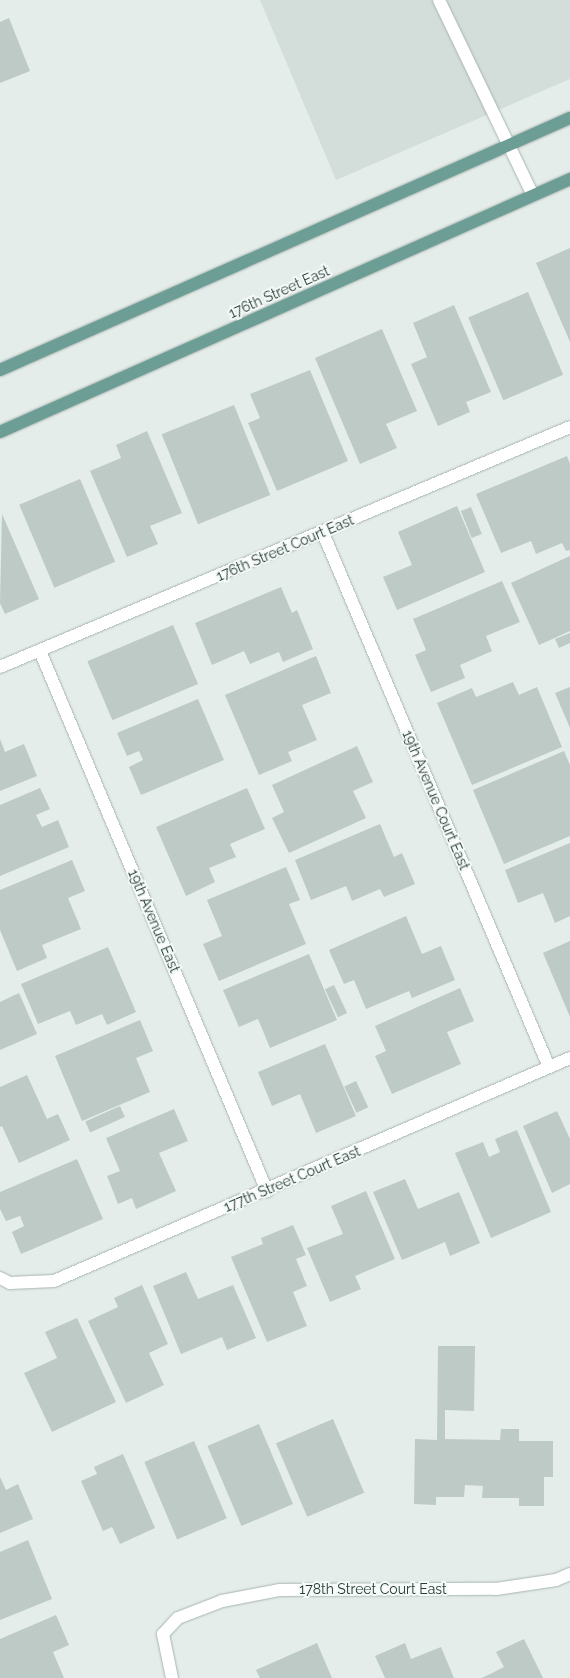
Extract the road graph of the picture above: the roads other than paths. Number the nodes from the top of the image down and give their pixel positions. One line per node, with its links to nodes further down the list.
1 (439, 0): 3 (street)
2 (570, 118): 3 (main road)
3 (508, 145): 5 (street); 6 (main road)
4 (570, 179): 5 (main road, 176th Street East)
5 (533, 195): 8 (main road, 176th Street East)
6 (0, 370)
7 (570, 428): 9 (street, 176th Street Court East)
8 (0, 432)
9 (323, 533): 10 (street, 176th Street Court East); 13 (street, 19th Avenue Court East)
10 (40, 651): 11 (street, 176th Street Court East); 14 (street, 19th Avenue East)
11 (0, 667)
12 (570, 1058): 13 (street, 177th Street Court East)
13 (549, 1067): 14 (street, 177th Street Court East)
14 (267, 1191): 15 (street, 177th Street Court East)
15 (5, 1280)
16 (570, 1574): 17 (street, 178th Street Court East)
17 (172, 1678)

